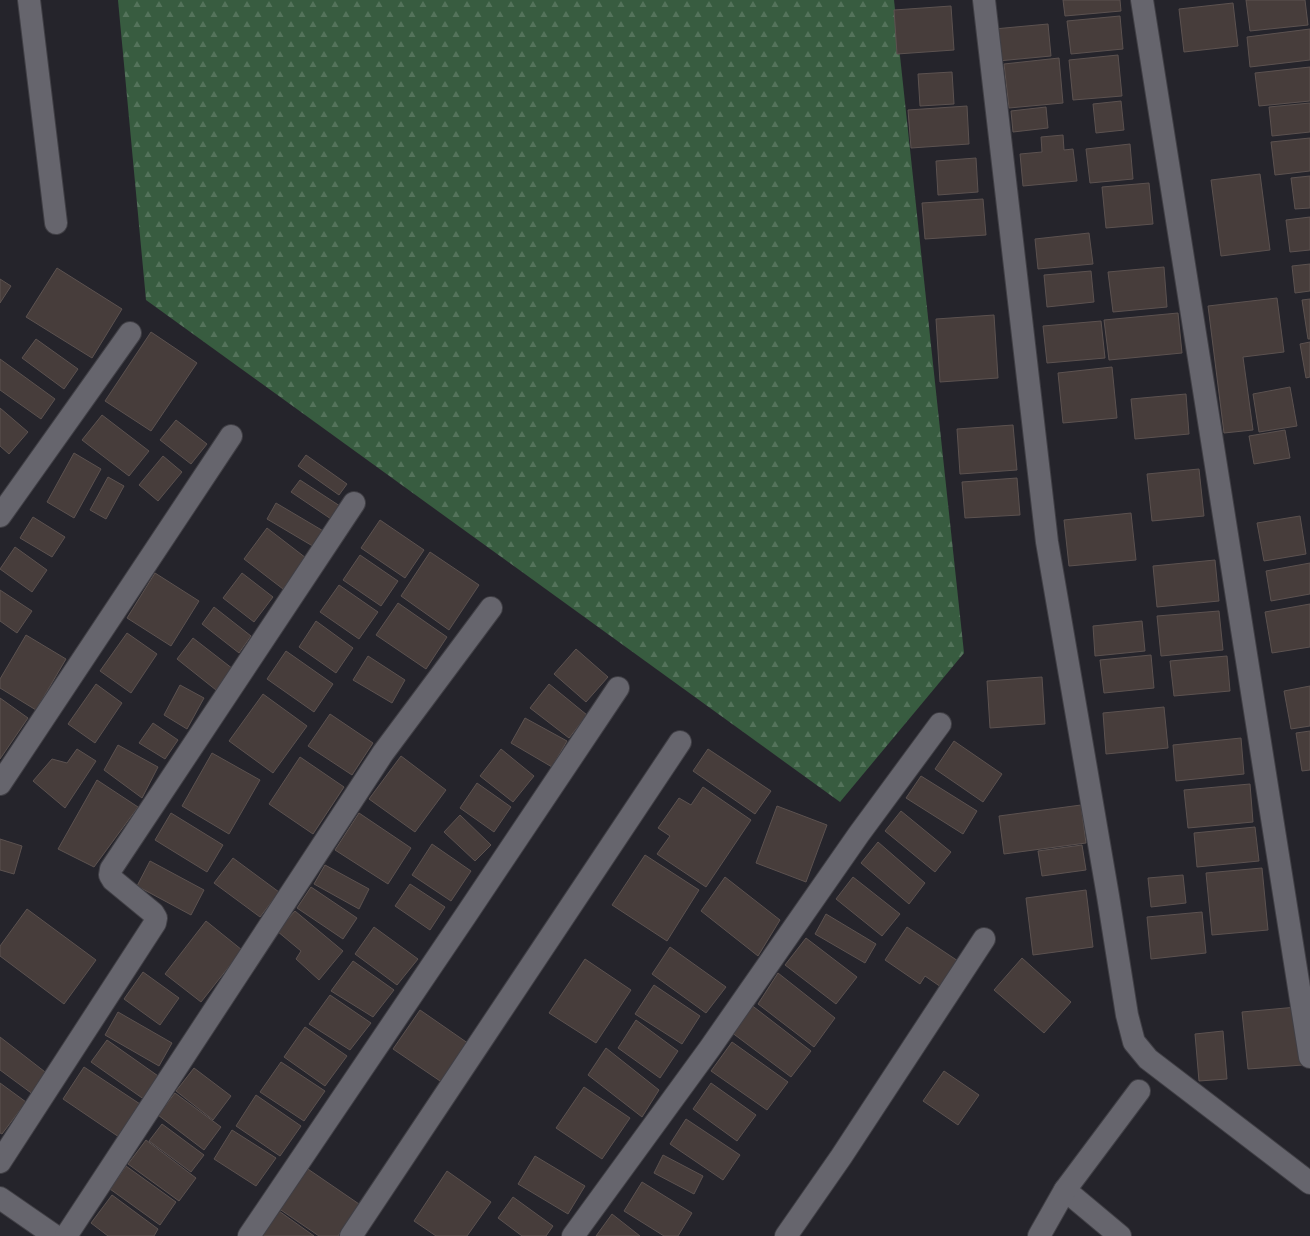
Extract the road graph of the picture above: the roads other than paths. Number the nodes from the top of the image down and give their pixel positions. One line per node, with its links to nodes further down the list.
1 (29, 0): 4 (street)
2 (984, 0): 18 (street)
3 (1142, 0): 15 (street)
4 (56, 223)
5 (130, 333): 8 (street)
6 (231, 436): 13 (street)
7 (354, 503): 17 (street)
8 (0, 516)
9 (491, 608): 22 (street)
10 (618, 688): 23 (street)
11 (940, 724): 25 (street)
12 (680, 742): 24 (street)
13 (0, 784)
14 (984, 939): 26 (street)
15 (1310, 1057)
16 (1139, 1091): 19 (street)
17 (0, 1162)
18 (1310, 1183)
19 (1065, 1190): 27 (street); 28 (street)
20 (0, 1198): 21 (street)
21 (55, 1236)
22 (66, 1236)
23 (249, 1236)
24 (352, 1236)
25 (573, 1236)
26 (786, 1236)
27 (1039, 1236)
28 (1120, 1236)

